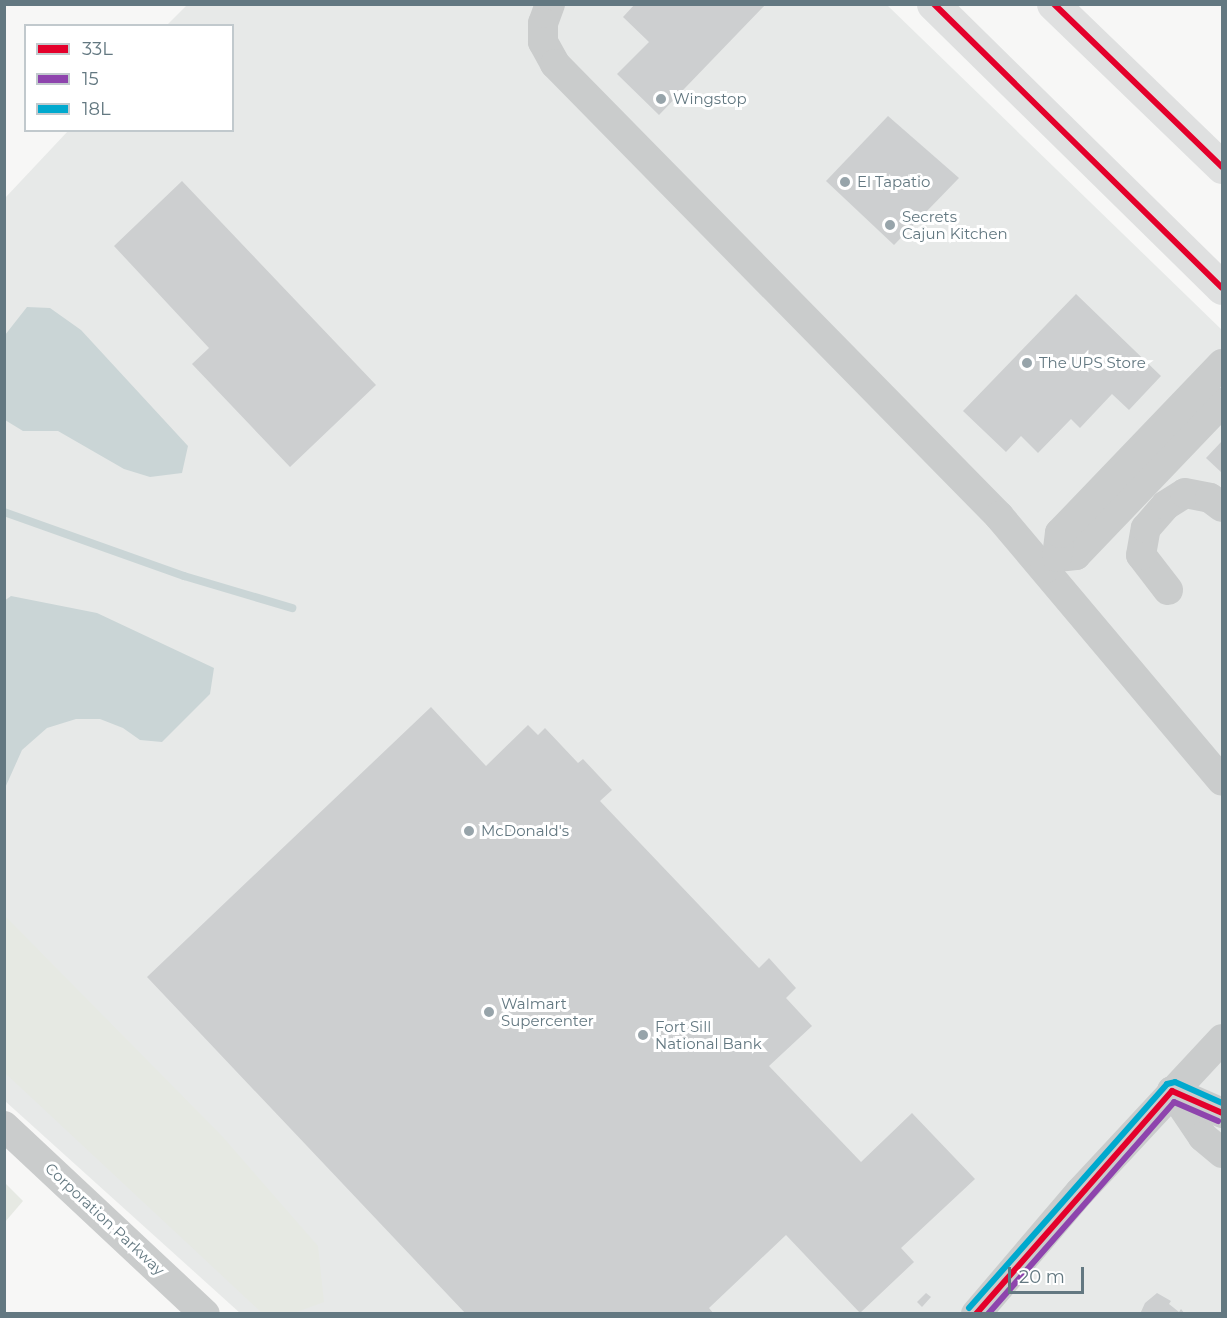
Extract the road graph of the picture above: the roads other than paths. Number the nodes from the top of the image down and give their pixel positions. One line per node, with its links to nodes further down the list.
1 (550, 4): 9 (street)
2 (933, 4): 5 (main road)
3 (1053, 4): 4 (main road)
4 (1222, 167)
5 (1222, 288)
6 (1222, 364): 9 (street)
7 (1222, 402): 9 (street)
8 (1222, 507): 10 (street)
9 (1051, 562): 11 (street)
10 (1168, 590)
11 (1222, 781)
12 (1222, 1039): 13 (street)
13 (1172, 1091): 14 (street); 16 (street); 18 (street)
14 (1222, 1113)
15 (4, 1126): 17 (street, Corporation Parkway)
16 (1222, 1153)
17 (205, 1314)
18 (976, 1314)

